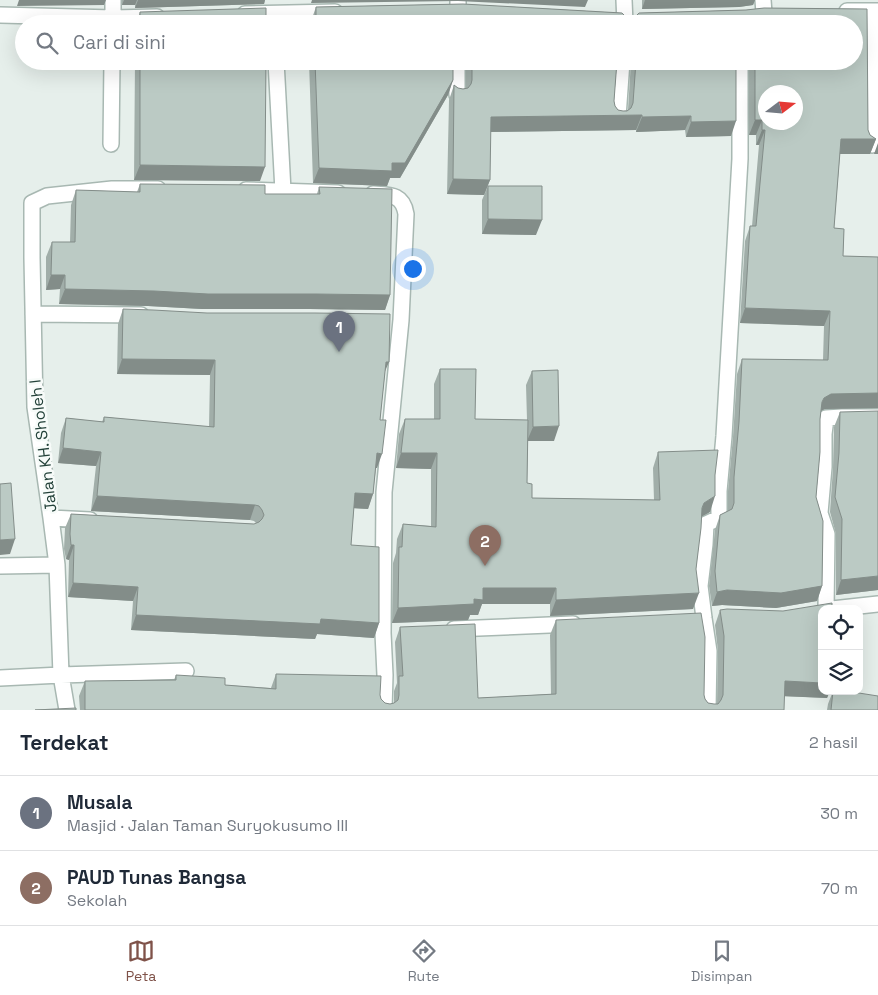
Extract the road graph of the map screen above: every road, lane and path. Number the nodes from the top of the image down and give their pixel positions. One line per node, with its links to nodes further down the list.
1 (113, 0): 11 (street)
2 (624, 0): 12 (street)
3 (763, 6): 8 (street); 13 (street)
4 (830, 10): 5 (street)
5 (874, 11): 23 (street)
6 (273, 12): 7 (street); 9 (street)
7 (351, 12)
8 (783, 12)
9 (235, 14)
10 (0, 15): 14 (street)
11 (113, 15)
12 (625, 15)
13 (748, 15)
14 (15, 16)
15 (112, 70): 22 (street)
16 (276, 70): 26 (street)
17 (457, 70): 20 (street)
18 (621, 70): 21 (street)
19 (740, 70): 40 (street)
20 (457, 95)
21 (618, 117)
22 (111, 144)
23 (872, 145)
24 (169, 190): 27 (street, Jalan KH. Sholeh I)
25 (235, 190): 26 (street)
26 (283, 191): 30 (street)
27 (33, 314): 28 (street); 32 (street, Jalan KH. Sholeh I)
28 (157, 316)
29 (383, 319): 30 (street)
30 (401, 320): 44 (street)
31 (878, 417): 37 (street)
32 (51, 518): 33 (street); 34 (street, Jalan KH. Sholeh I)
33 (101, 521)
34 (56, 565): 35 (street); 46 (street, Jalan KH. Sholeh I)
35 (0, 566)
36 (878, 604): 38 (street)
37 (820, 605)
38 (863, 606)
39 (721, 614): 40 (street)
40 (699, 618): 50 (street)
41 (587, 623): 42 (street)
42 (441, 630)
43 (402, 632): 44 (street)
44 (382, 633): 49 (street)
45 (186, 671): 46 (street)
46 (60, 675): 47 (street); 48 (street, Jalan KH. Sholeh I)
47 (0, 678)
48 (67, 710)
49 (384, 710)
50 (708, 710)

